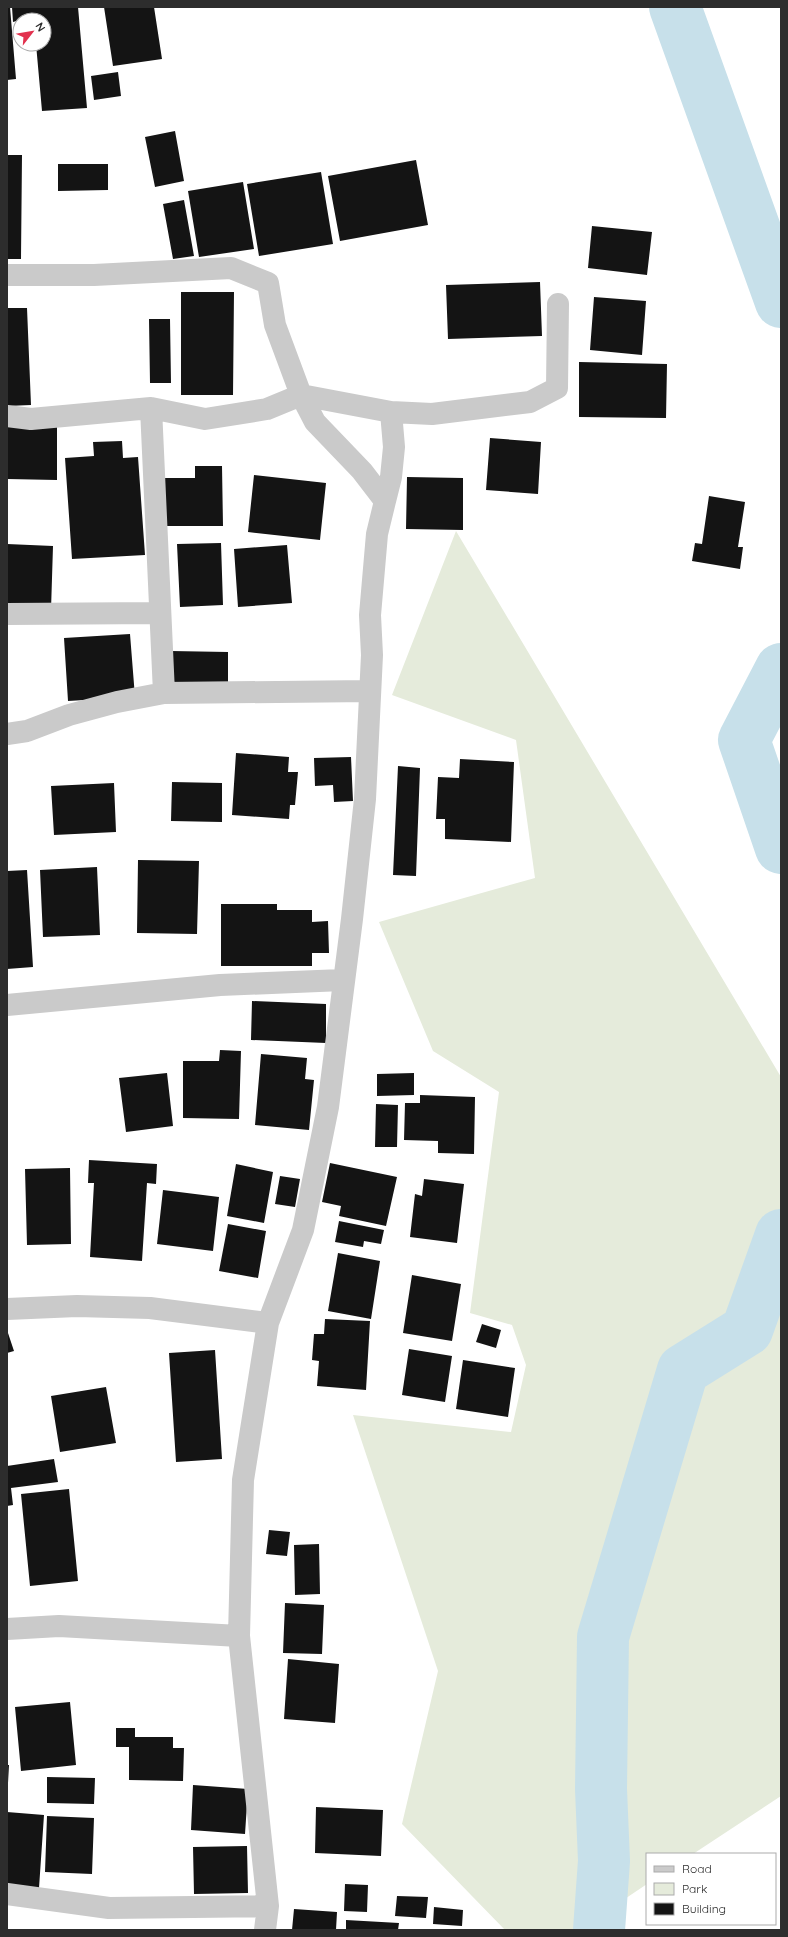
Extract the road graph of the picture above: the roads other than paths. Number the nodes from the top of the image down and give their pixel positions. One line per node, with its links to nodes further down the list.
1 (7, 275): 3 (street)
2 (558, 304): 5 (street)
3 (301, 395): 4 (street); 5 (street); 7 (street)
4 (151, 408): 6 (street); 8 (street)
5 (390, 412): 7 (street)
6 (7, 416)
7 (385, 501): 10 (street)
8 (160, 613): 9 (street); 11 (street)
9 (7, 614)
10 (370, 691): 11 (street); 13 (street)
11 (164, 693): 12 (street)
12 (7, 734)
13 (343, 980): 14 (street); 16 (street)
14 (7, 1005)
15 (7, 1309): 16 (street)
16 (268, 1323): 18 (street)
17 (7, 1629): 18 (street)
18 (239, 1636): 20 (street)
19 (7, 1894): 20 (street)
20 (268, 1906): 21 (street)
21 (265, 1930)

